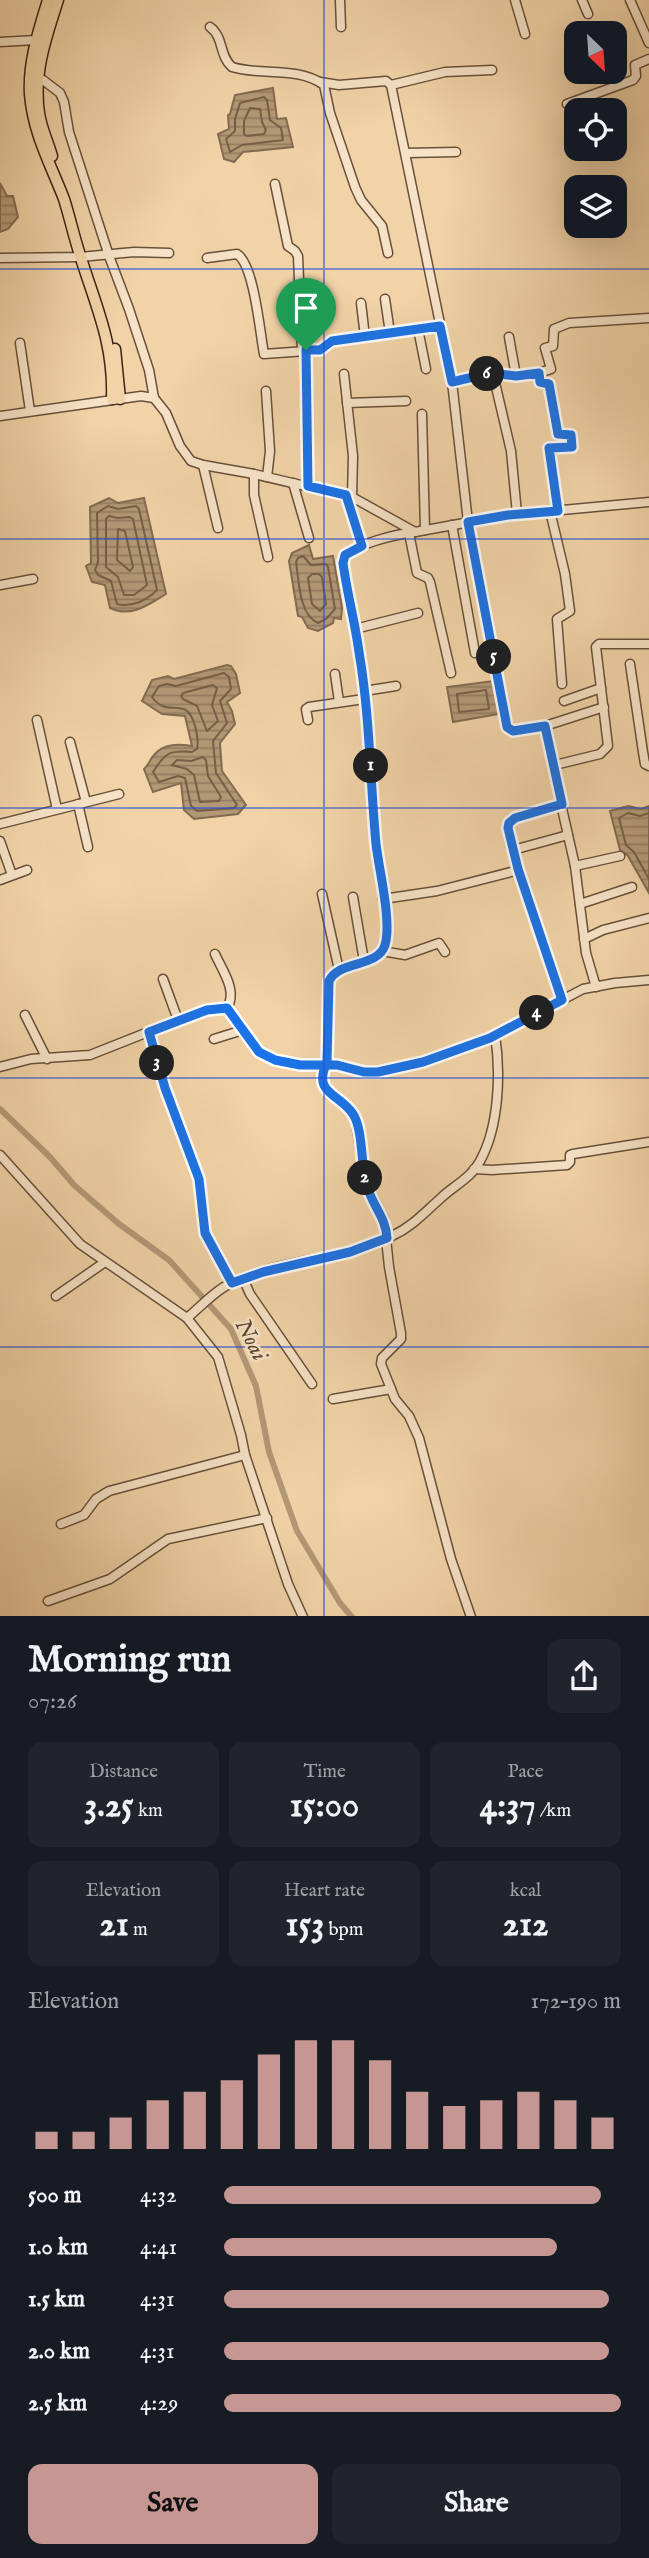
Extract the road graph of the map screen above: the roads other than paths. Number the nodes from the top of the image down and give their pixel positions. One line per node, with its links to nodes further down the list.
1 (48, 0): 11 (main road)
2 (58, 0): 16 (main road)
3 (340, 0): 9 (street)
4 (515, 0): 10 (street)
5 (582, 0): 7 (street)
6 (630, 0): 13 (street)
7 (588, 14)
8 (210, 27): 17 (street)
9 (341, 27)
10 (525, 34)
11 (36, 40): 12 (street); 26 (main road)
12 (0, 42)
13 (649, 43)
14 (649, 59): 19 (street)
15 (492, 69): 18 (street)
16 (37, 80): 25 (street); 26 (main road)
17 (320, 82): 18 (street); 24 (street)
18 (391, 85): 21 (street)
19 (584, 98)
20 (456, 152): 21 (street)
21 (406, 153): 32 (street)
22 (275, 184): 38 (street)
23 (169, 253): 25 (street)
24 (388, 253)
25 (108, 256): 26 (street); 46 (street)
26 (83, 257): 27 (street); 47 (main road)
27 (0, 258)
28 (207, 258): 38 (street)
29 (385, 299): 34 (street)
30 (361, 303): 35 (street)
31 (649, 318): 40 (street)
32 (440, 326): 33 (street); 44 (street)
33 (418, 329): 34 (street); 39 (street)
34 (390, 333): 35 (street)
35 (365, 337): 38 (street)
36 (509, 337): 43 (street)
37 (20, 343): 50 (street)
38 (304, 350): 57 (street)
39 (426, 369)
40 (539, 373): 43 (street); 60 (street)
41 (344, 374): 49 (street)
42 (493, 374): 43 (street); 44 (street); 61 (street)
43 (516, 376)
44 (452, 382): 62 (street)
45 (266, 391): 55 (street)
46 (154, 398): 47 (street); 53 (street)
47 (116, 399): 50 (street)
48 (406, 401): 49 (street)
49 (347, 403): 58 (street)
50 (30, 411): 52 (street)
51 (422, 414): 65 (street)
52 (0, 416)
53 (203, 466): 54 (street); 64 (street)
54 (254, 474): 55 (street); 68 (street)
55 (267, 477): 56 (street)
56 (293, 483): 57 (street); 66 (street)
57 (308, 486): 58 (street)
58 (349, 496): 65 (street); 67 (street)
59 (649, 503): 60 (street)
60 (554, 511): 61 (street); 78 (street)
61 (517, 514): 62 (street)
62 (468, 522): 63 (street); 87 (street)
63 (452, 526): 65 (street); 74 (street)
64 (218, 528)
65 (416, 532): 67 (street); 76 (street)
66 (309, 538)
67 (362, 546): 72 (street)
68 (268, 557)
69 (33, 579): 70 (street)
70 (0, 585)
71 (418, 613): 72 (street)
72 (355, 629): 81 (street)
73 (649, 644): 80 (street)
74 (475, 653)
75 (631, 664): 90 (street)
76 (450, 673)
77 (335, 674): 83 (street)
78 (562, 684)
79 (396, 685): 81 (street)
80 (601, 688): 82 (street); 84 (street)
81 (364, 695): 83 (street); 109 (street)
82 (564, 701)
83 (339, 702): 86 (street)
84 (604, 707): 87 (street); 89 (street)
85 (37, 720): 94 (street)
86 (308, 720)
87 (545, 726): 89 (street)
88 (70, 742): 92 (street)
89 (555, 765): 93 (street)
90 (649, 766)
91 (118, 794): 92 (street)
92 (82, 803): 94 (street); 98 (street)
93 (562, 804): 96 (street); 99 (street)
94 (57, 809): 95 (street)
95 (0, 824)
96 (568, 835): 99 (street); 101 (street)
97 (0, 841): 104 (street)
98 (88, 847)
99 (513, 850): 102 (street)
100 (620, 856): 101 (street)
101 (575, 866): 110 (street)
102 (518, 869): 109 (street); 121 (street)
103 (27, 870): 104 (street)
104 (12, 875): 105 (street)
105 (0, 880)
106 (632, 887): 110 (street)
107 (322, 894): 117 (street)
108 (353, 897): 116 (street)
109 (383, 899): 113 (street)
110 (580, 904): 112 (street)
111 (649, 918): 112 (street)
112 (584, 939): 120 (street)
113 (382, 951): 114 (street); 116 (street)
114 (446, 952)
115 (215, 954): 122 (street)
116 (364, 961): 117 (street)
117 (339, 970): 131 (street)
118 (163, 979): 124 (street)
119 (649, 980): 120 (street)
120 (596, 987): 121 (street)
121 (562, 1000): 127 (street)
122 (227, 1008): 124 (street); 125 (street)
123 (24, 1015): 129 (street)
124 (178, 1020): 126 (street)
125 (243, 1030): 128 (street); 131 (street)
126 (149, 1032): 129 (street); 138 (street)
127 (495, 1035): 131 (street); 134 (street)
128 (214, 1039)
129 (47, 1059): 130 (street)
130 (0, 1066)
131 (325, 1066): 135 (street)
132 (649, 1142): 134 (street)
133 (0, 1155): 136 (street)
134 (474, 1169): 135 (street)
135 (387, 1238): 137 (street); 142 (street)
136 (105, 1262): 139 (street); 140 (street)
137 (246, 1277): 138 (street); 141 (street)
138 (232, 1283): 140 (street)
139 (56, 1296)
140 (187, 1318): 144 (street)
141 (312, 1384)
142 (391, 1389): 143 (street); 149 (street)
143 (333, 1399)
144 (245, 1455): 145 (street); 146 (street)
145 (267, 1518): 147 (street); 148 (street)
146 (61, 1524)
147 (48, 1601)
148 (303, 1616)
149 (471, 1616)

